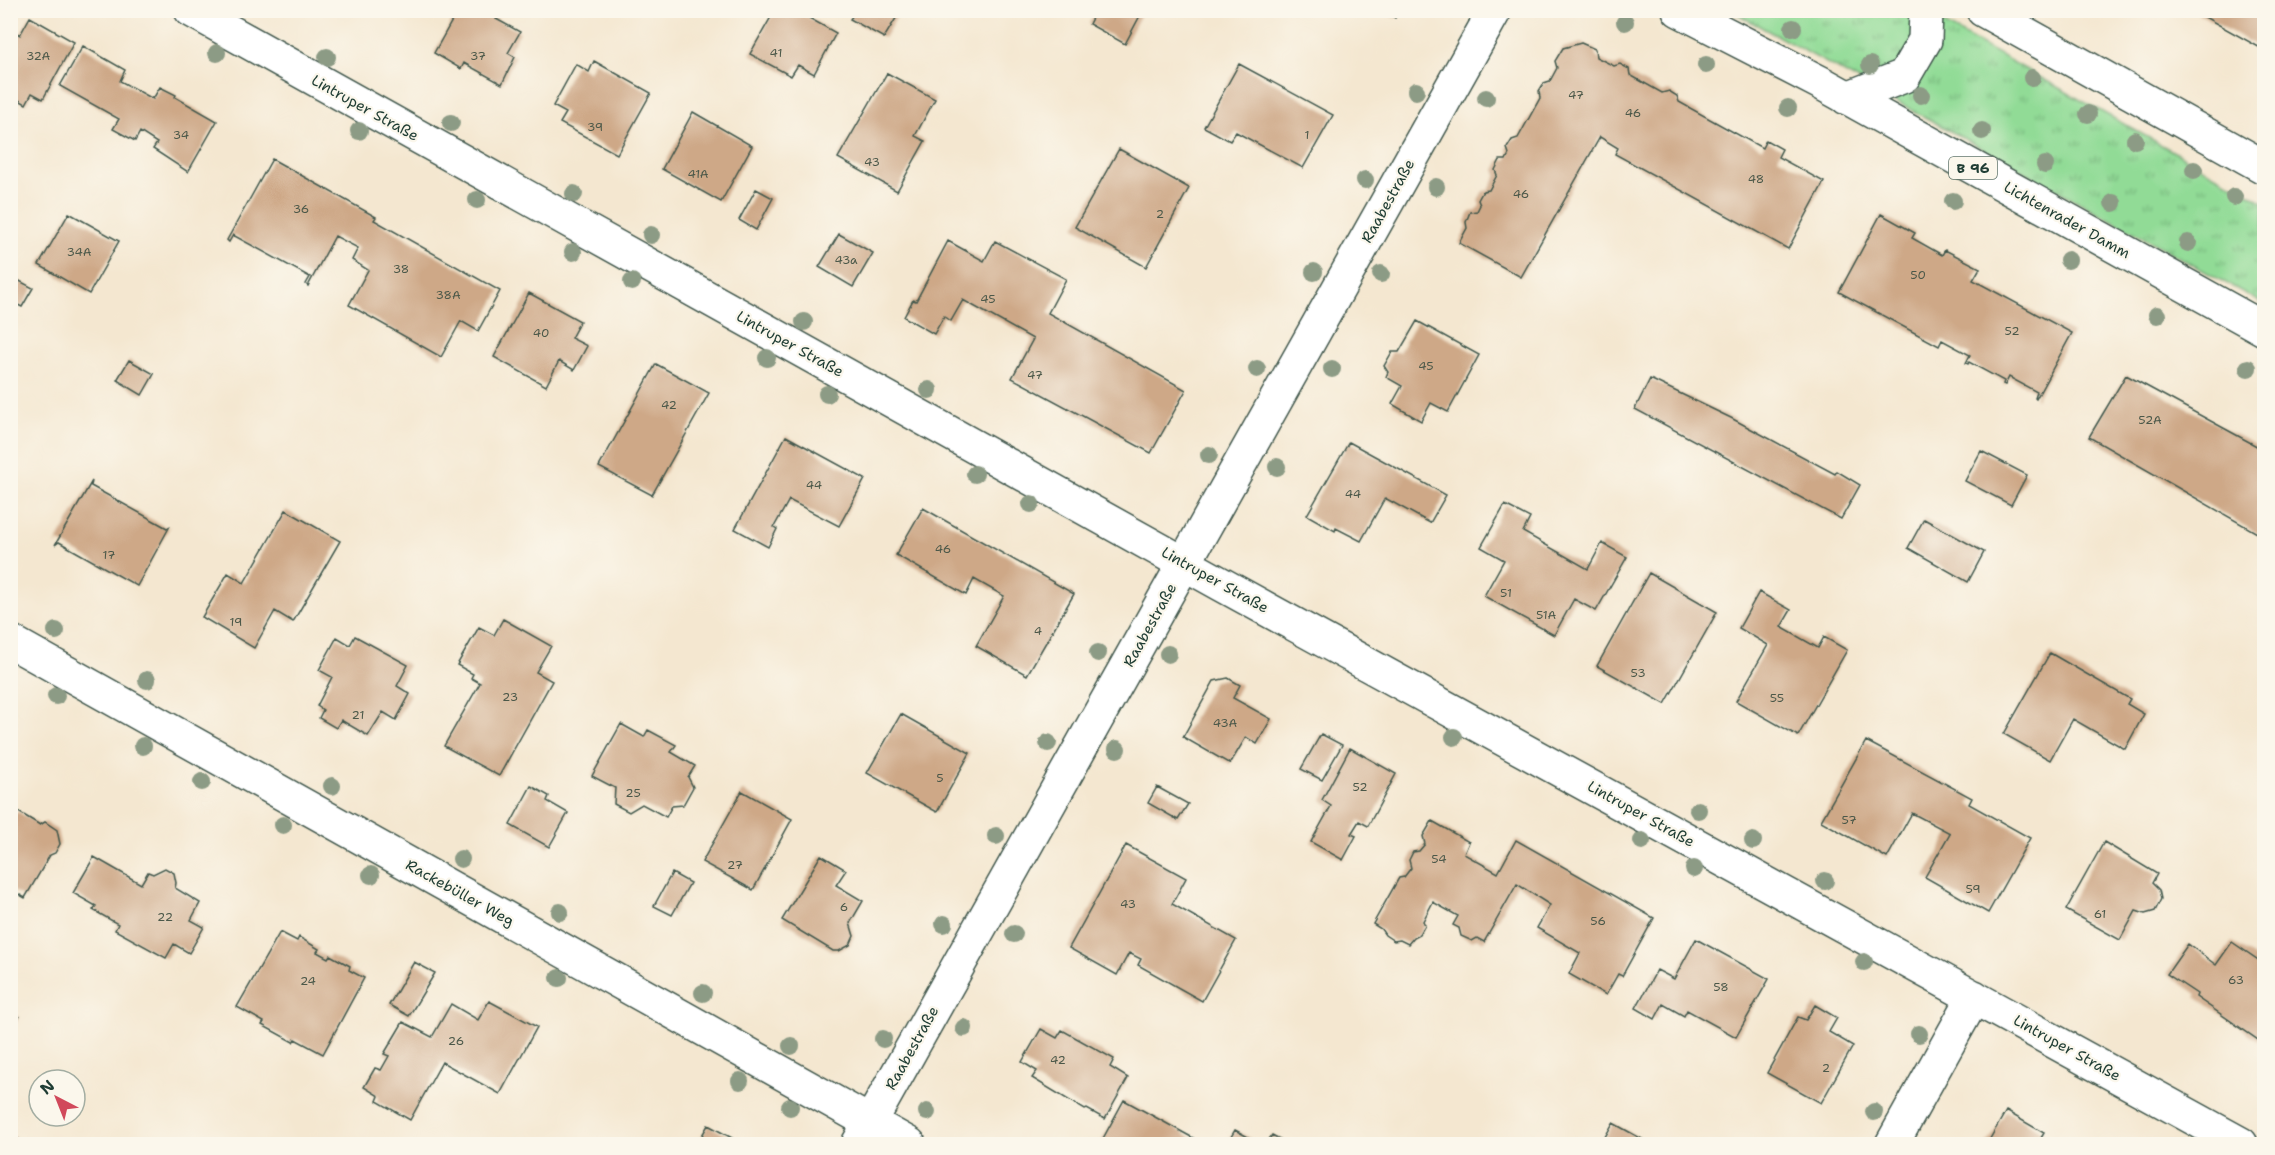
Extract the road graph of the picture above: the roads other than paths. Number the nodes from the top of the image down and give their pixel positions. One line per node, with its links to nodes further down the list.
1 (191, 10): 9 (street, Lintruper Straße)
2 (1495, 10): 9 (street, Raabestraße)
3 (1678, 10): 6 (street, Lichtenrader Damm / B 96)
4 (1926, 10): 6 (street)
5 (1983, 10): 7 (street)
6 (1846, 98): 8 (street, Lichtenrader Damm / B 96)
7 (2265, 167)
8 (2265, 329)
9 (1185, 563): 11 (street, Lintruper Straße); 12 (street, Raabestraße)
10 (10, 641): 12 (street, Rackebüller Weg)
11 (1974, 997): 14 (street); 15 (street, Lintruper Straße)
12 (864, 1134): 13 (street, Rackebüller Weg)
13 (909, 1144)
14 (1892, 1144)
15 (2241, 1144)

